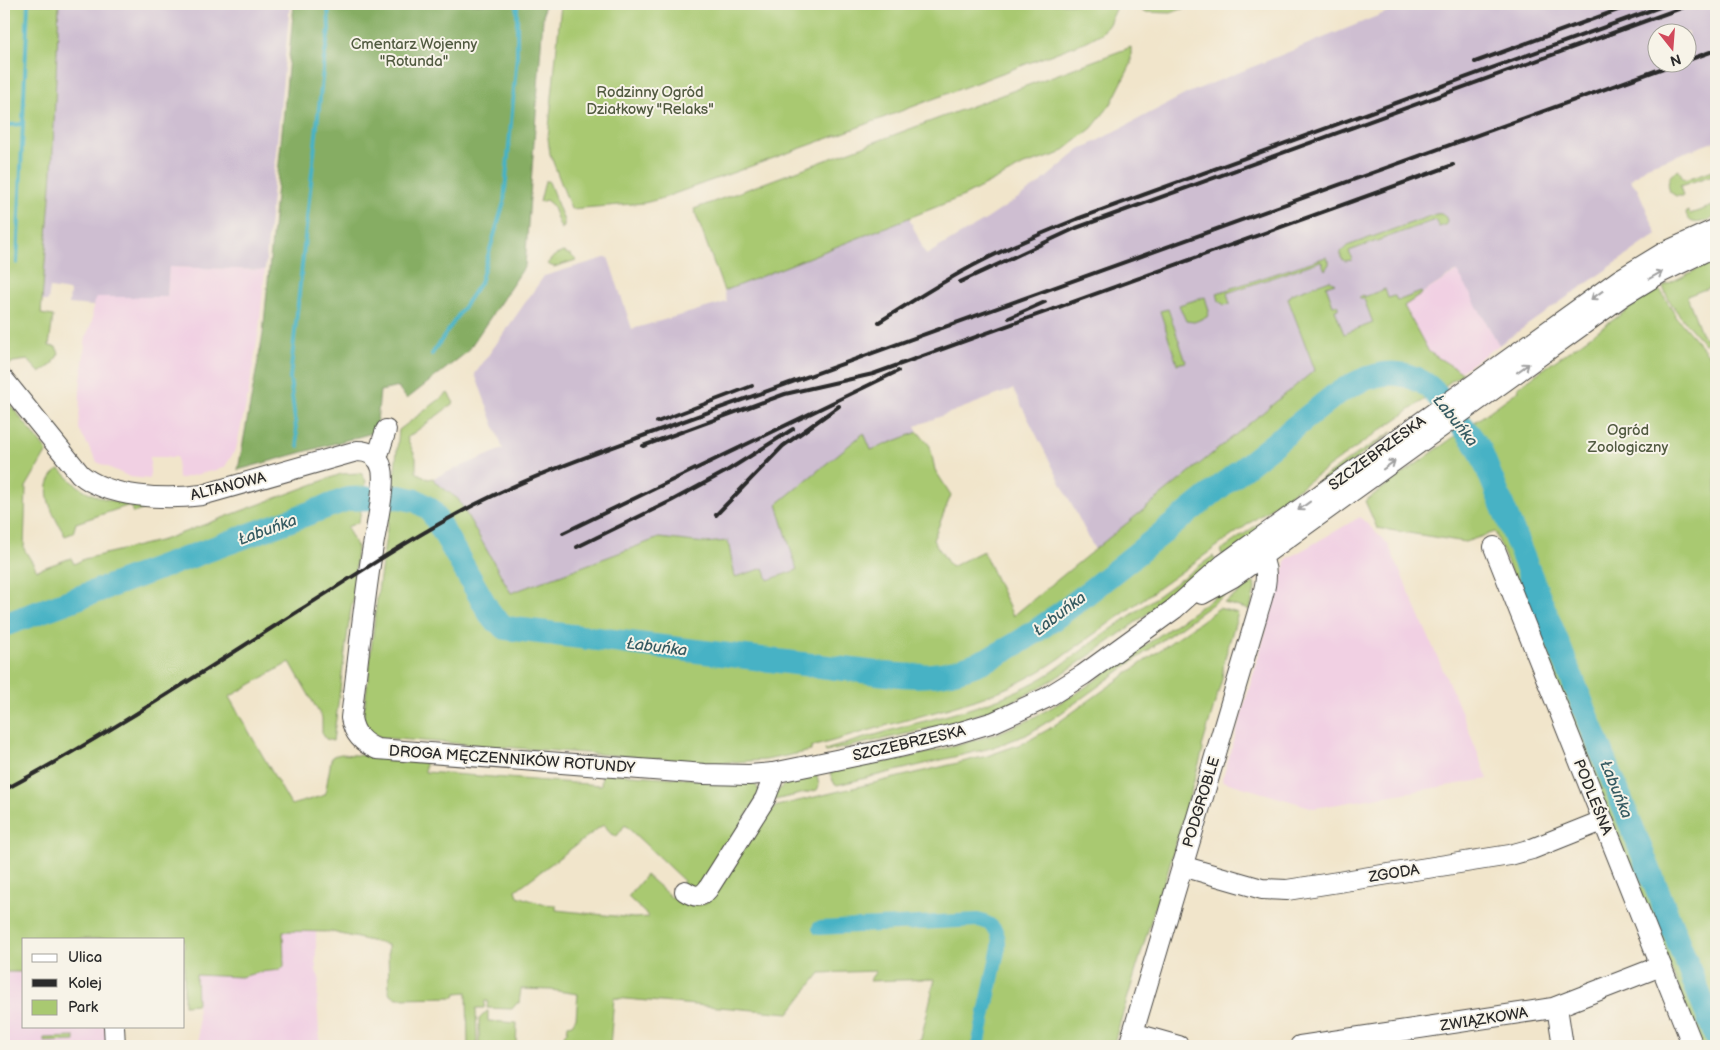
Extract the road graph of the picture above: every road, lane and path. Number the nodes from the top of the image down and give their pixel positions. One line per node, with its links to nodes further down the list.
1 (1716, 229): 4 (street, SZCZEBRZESKA, one-way to 4)
2 (1716, 246): 4 (street, SZCZEBRZESKA, one-way to 2)
3 (4, 380): 6 (street, ALTANOWA)
4 (1479, 391): 8 (street, SZCZEBRZESKA)
5 (386, 430): 6 (street, DROGA MĘCZENNIKÓW ROTUNDY)
6 (377, 458): 9 (street, DROGA MĘCZENNIKÓW ROTUNDY)
7 (1494, 547): 10 (street, PODLEŚNA)
8 (1256, 550): 9 (street, SZCZEBRZESKA); 11 (street, PODGROBLE)
9 (773, 774): 12 (street)
10 (1602, 821): 11 (street, ZGODA); 13 (street, PODLEŚNA)
11 (1182, 866): 16 (street, PODGROBLE)
12 (685, 891)
13 (1661, 966): 14 (street, ZWIĄZKOWA); 21 (street, PODLEŚNA)
14 (1557, 1007): 19 (street, ZWIĄZKOWA); 20 (street)
15 (114, 1028): 17 (street)
16 (1131, 1040): 18 (street)
17 (115, 1046)
18 (1180, 1046)
19 (1300, 1046)
20 (1563, 1046)
21 (1693, 1046)

